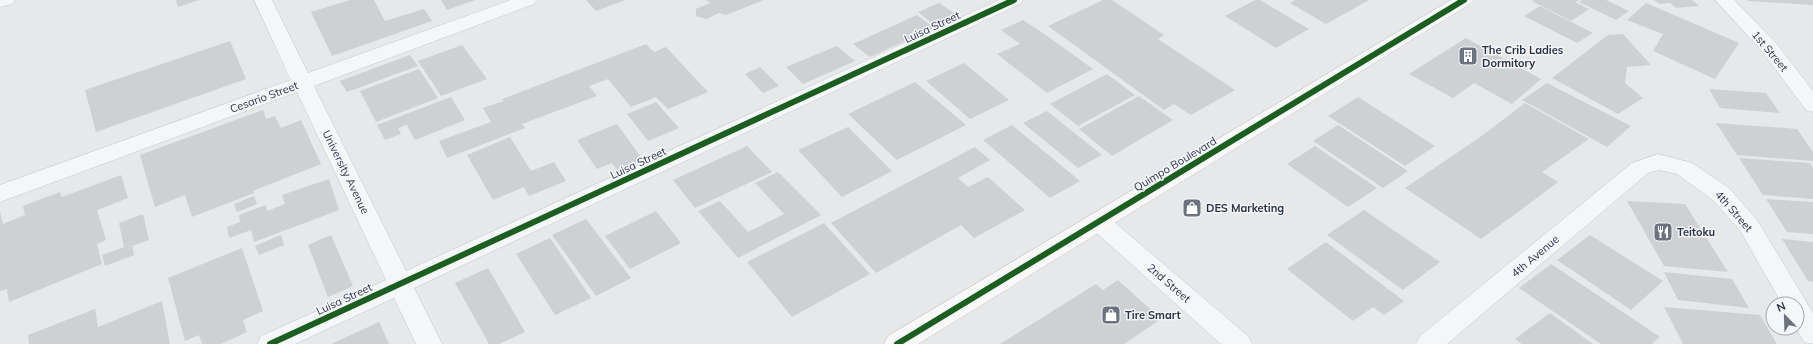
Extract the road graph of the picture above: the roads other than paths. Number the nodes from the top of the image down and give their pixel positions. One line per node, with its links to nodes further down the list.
1 (6, 0): 6 (street)
2 (263, 0): 8 (street, University Avenue)
3 (528, 0): 8 (street, Cesario Street)
4 (1014, 0): 13 (street, Luisa Street)
5 (1724, 0): 9 (street, 1st Street)
6 (0, 2)
7 (1455, 2): 12 (main road, Quimpo Boulevard)
8 (303, 83): 11 (street, Cesario Street); 13 (street, University Avenue)
9 (1813, 105)
10 (1640, 168): 14 (street, 4th Street); 21 (street, 4th Avenue)
11 (0, 194)
12 (1099, 222): 19 (main road, Quimpo Boulevard); 20 (street, 2nd Street)
13 (400, 284): 17 (street, Luisa Street); 18 (street, University Avenue)
14 (1790, 296)
15 (1805, 322): 16 (street)
16 (1813, 335)
17 (270, 344)
18 (429, 344)
19 (897, 344)
20 (1239, 344)
21 (1429, 344)

